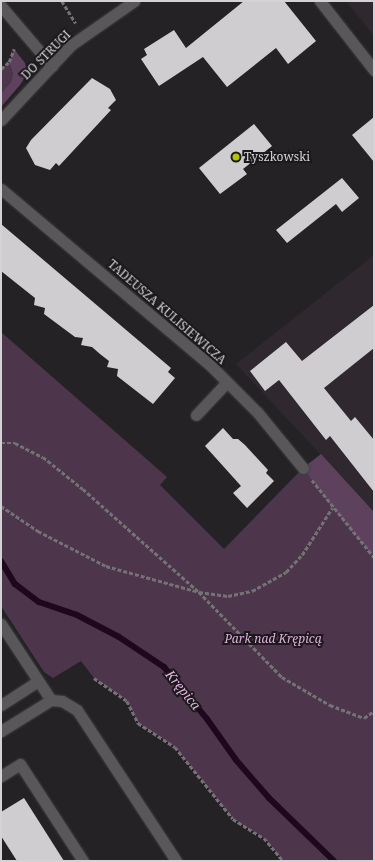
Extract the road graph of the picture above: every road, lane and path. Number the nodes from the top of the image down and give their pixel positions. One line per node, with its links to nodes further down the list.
1 (62, 1): 5 (path)
2 (134, 1): 5 (street, DO STRUGI)
3 (320, 1): 9 (street)
4 (1, 6): 7 (street)
5 (84, 35): 7 (street, DO STRUGI)
6 (14, 49): 8 (path)
7 (52, 66): 10 (street, DO STRUGI)
8 (1, 69)
9 (374, 70)
10 (1, 120)
11 (1, 189): 12 (street, TADEUSZA KULISIEWICZA)
12 (227, 382): 13 (street); 15 (street, TADEUSZA KULISIEWICZA)
13 (196, 415)
14 (1, 443): 19 (path)
15 (303, 468): 17 (path)
16 (1, 506): 19 (path)
17 (332, 508): 18 (path); 19 (path)
18 (374, 557)
19 (199, 592): 25 (path)
20 (1, 624): 22 (street)
21 (94, 678): 30 (path)
22 (38, 681): 23 (street); 24 (street)
23 (51, 700): 26 (street); 29 (street)
24 (1, 705)
25 (374, 711)
26 (1, 731)
27 (1, 776): 28 (street)
28 (83, 861)
29 (176, 861)
30 (283, 861)

